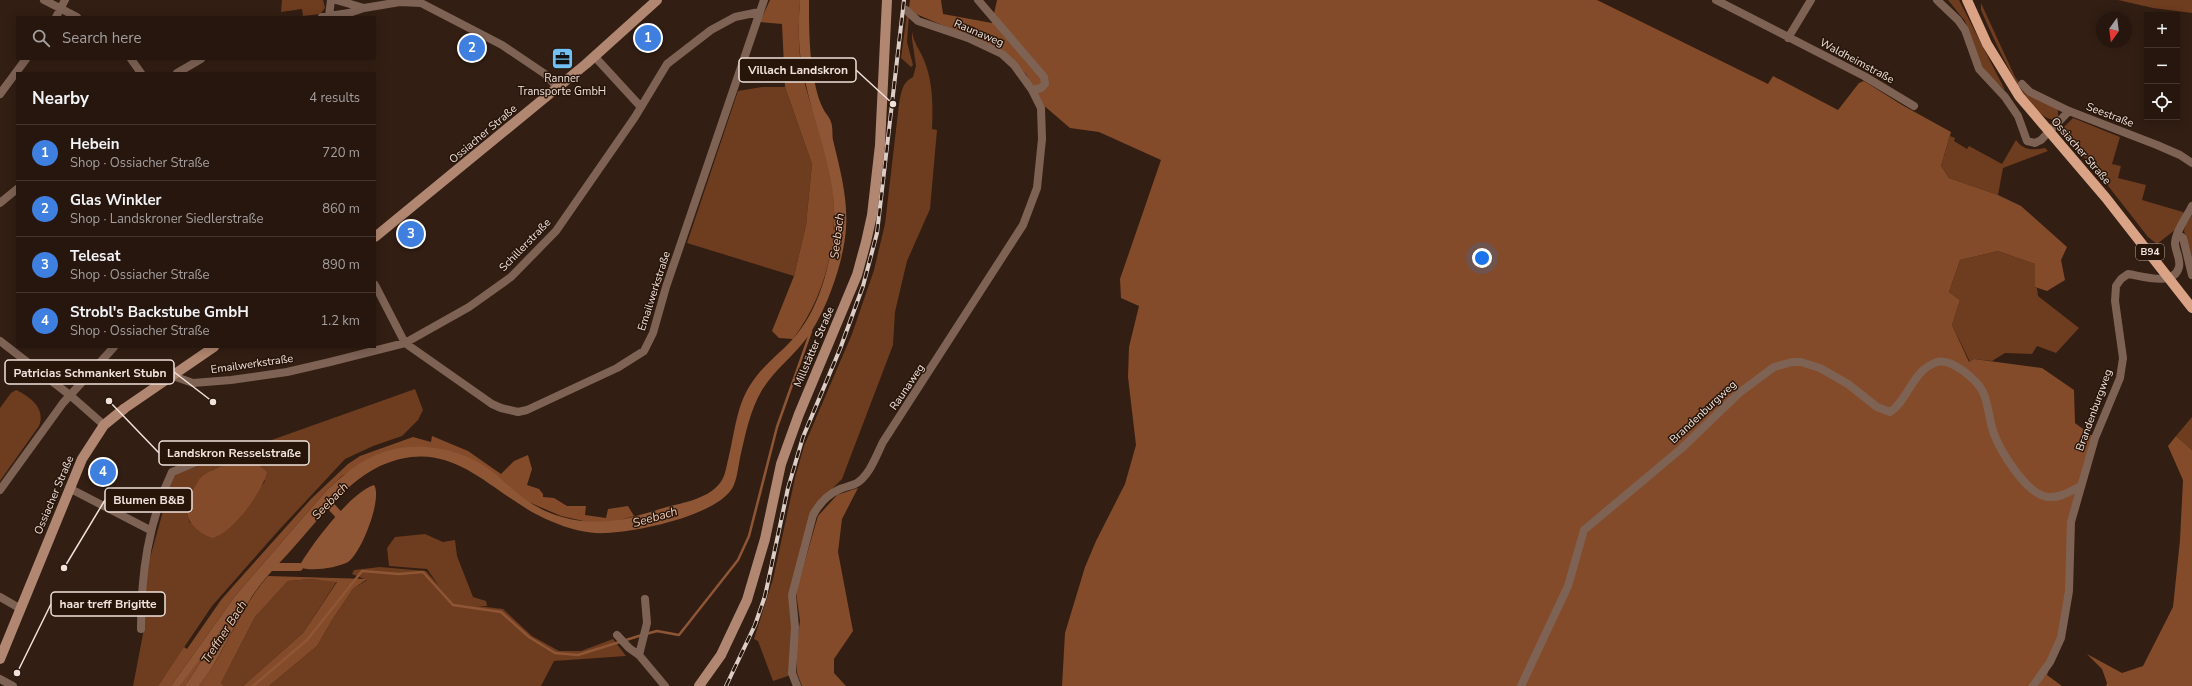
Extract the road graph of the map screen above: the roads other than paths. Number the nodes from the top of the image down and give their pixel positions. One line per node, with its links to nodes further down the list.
1 (44, 0): 14 (street)
2 (65, 0): 14 (street)
3 (331, 0): 20 (street)
4 (336, 0): 15 (street)
5 (657, 0): 23 (main road, Ossiacher Straße)
6 (764, 0): 17 (street, Emailwerkstraße)
7 (887, 0): 71 (main road, Millstätter Straße)
8 (978, 0): 33 (street, Raunaweg)
9 (1716, 0): 22 (street, Waldheimstraße)
10 (1811, 0): 22 (street)
11 (1937, 0): 38 (street)
12 (1967, 0): 38 (main road, Ossiacher Straße / B94)
13 (422, 2): 15 (street); 32 (street)
14 (61, 8): 18 (street); 19 (street)
15 (364, 8): 21 (street)
16 (906, 10): 33 (street, Raunaweg)
17 (759, 12): 35 (street, Schillerstraße); 50 (street, Emailwerkstraße)
18 (57, 16)
19 (75, 16)
20 (326, 16)
21 (332, 16)
22 (1788, 38): 36 (street, Waldheimstraße)
23 (595, 57): 32 (main road, Ossiacher Straße); 35 (street)
24 (25, 60): 28 (street)
25 (132, 60): 29 (street)
26 (200, 60): 30 (street)
27 (16, 72): 34 (street)
28 (16, 72)
29 (140, 72)
30 (179, 72)
31 (2022, 84): 37 (street, Seestraße)
32 (558, 88): 44 (main road, Ossiacher Straße)
33 (1032, 90): 72 (street, Raunaweg)
34 (0, 94)
35 (640, 106): 50 (street, Schillerstraße)
36 (1914, 106)
37 (2069, 111): 38 (street); 39 (street, Seestraße)
38 (2050, 133): 46 (main road, Ossiacher Straße / B94)
39 (2192, 163)
40 (16, 190): 41 (street)
41 (0, 202)
42 (2192, 206): 43 (street)
43 (2178, 234): 45 (street); 46 (street)
44 (376, 236)
45 (2192, 275)
46 (2170, 278): 48 (main road, Ossiacher Straße / B94); 57 (street, Brandenburgweg)
47 (376, 288): 50 (street, Emailwerkstraße)
48 (2192, 308)
49 (0, 341): 54 (street)
50 (405, 343): 53 (street, Emailwerkstraße)
51 (113, 348): 54 (street)
52 (213, 348): 53 (main road, Ossiacher Straße)
53 (173, 376): 55 (main road, Ossiacher Straße)
54 (71, 396): 55 (street); 59 (street)
55 (104, 426): 58 (main road, Ossiacher Straße)
56 (214, 455): 60 (street)
57 (2079, 487): 73 (street, Brandenburgweg); 74 (street, Brandenburgweg)
58 (68, 488): 60 (street); 63 (main road, Ossiacher Straße)
59 (0, 490)
60 (150, 530): 64 (street)
61 (0, 597): 63 (street)
62 (645, 599): 66 (street)
63 (21, 609): 67 (main road, Ossiacher Straße)
64 (141, 629)
65 (617, 635): 66 (street)
66 (639, 654): 70 (street)
67 (0, 659)
68 (0, 679): 69 (street)
69 (13, 686)
70 (666, 686)
71 (699, 686)
72 (797, 686)
73 (1520, 686)
74 (2033, 686)

